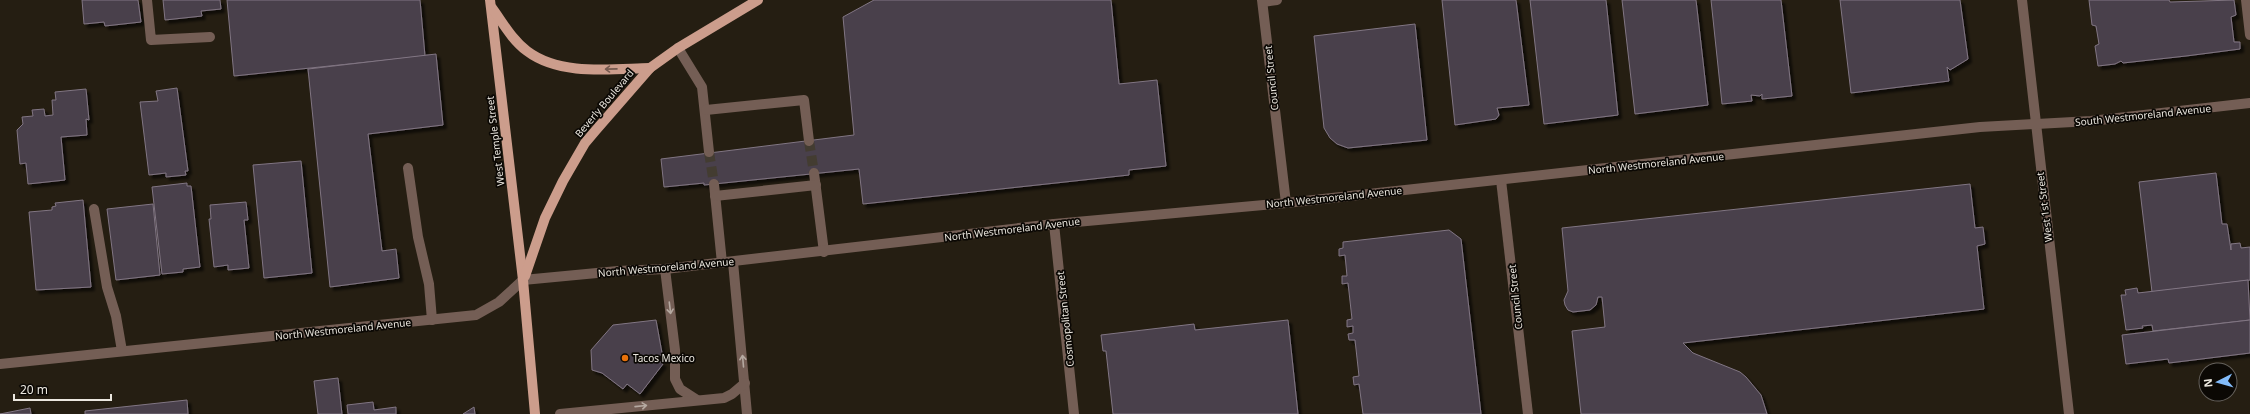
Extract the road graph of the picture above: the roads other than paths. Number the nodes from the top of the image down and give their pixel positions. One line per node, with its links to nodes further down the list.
1 (147, 0): 9 (street)
2 (758, 0): 10 (main road, Beverly Boulevard)
3 (1277, 0): 6 (street)
4 (2022, 0): 14 (street, West 1st Street)
5 (2246, 0): 8 (street)
6 (1262, 1): 23 (street, Council Street)
7 (491, 3): 11 (main road, one-way to 7); 30 (main road, West Temple Street)
8 (2250, 35)
9 (210, 37)
10 (678, 48): 11 (main road, Beverly Boulevard); 13 (street)
11 (650, 68): 30 (main road, Beverly Boulevard)
12 (2250, 103): 14 (street, South Westmoreland Avenue)
13 (706, 110): 15 (street); 16 (street)
14 (2036, 124): 19 (street, North Westmoreland Avenue); 41 (street, West 1st Street)
15 (809, 141)
16 (709, 152)
17 (408, 168): 31 (street)
18 (814, 173): 21 (street)
19 (1501, 180): 23 (street, North Westmoreland Avenue); 40 (street, Council Street)
20 (714, 184): 22 (street)
21 (816, 185): 22 (street); 26 (street)
22 (715, 196): 28 (street)
23 (1286, 203): 25 (street, North Westmoreland Avenue)
24 (94, 209): 32 (street)
25 (1054, 224): 26 (street, North Westmoreland Avenue); 39 (street, Cosmopolitan Street)
26 (824, 252): 27 (street, North Westmoreland Avenue)
27 (733, 262): 28 (street, North Westmoreland Avenue); 34 (street, one-way to 27)
28 (722, 263): 29 (street, North Westmoreland Avenue)
29 (665, 269): 30 (street, North Westmoreland Avenue); 35 (street, one-way to 35)
30 (523, 280): 31 (street, North Westmoreland Avenue); 36 (main road, Beverly Boulevard)
31 (432, 320): 32 (street, North Westmoreland Avenue)
32 (122, 350): 33 (street, North Westmoreland Avenue)
33 (0, 364)
34 (745, 383): 35 (street); 38 (street)
35 (697, 400): 37 (street, one-way to 35)
36 (535, 414)
37 (560, 414)
38 (747, 414)
39 (1074, 414)
40 (1528, 414)
41 (2069, 414)

